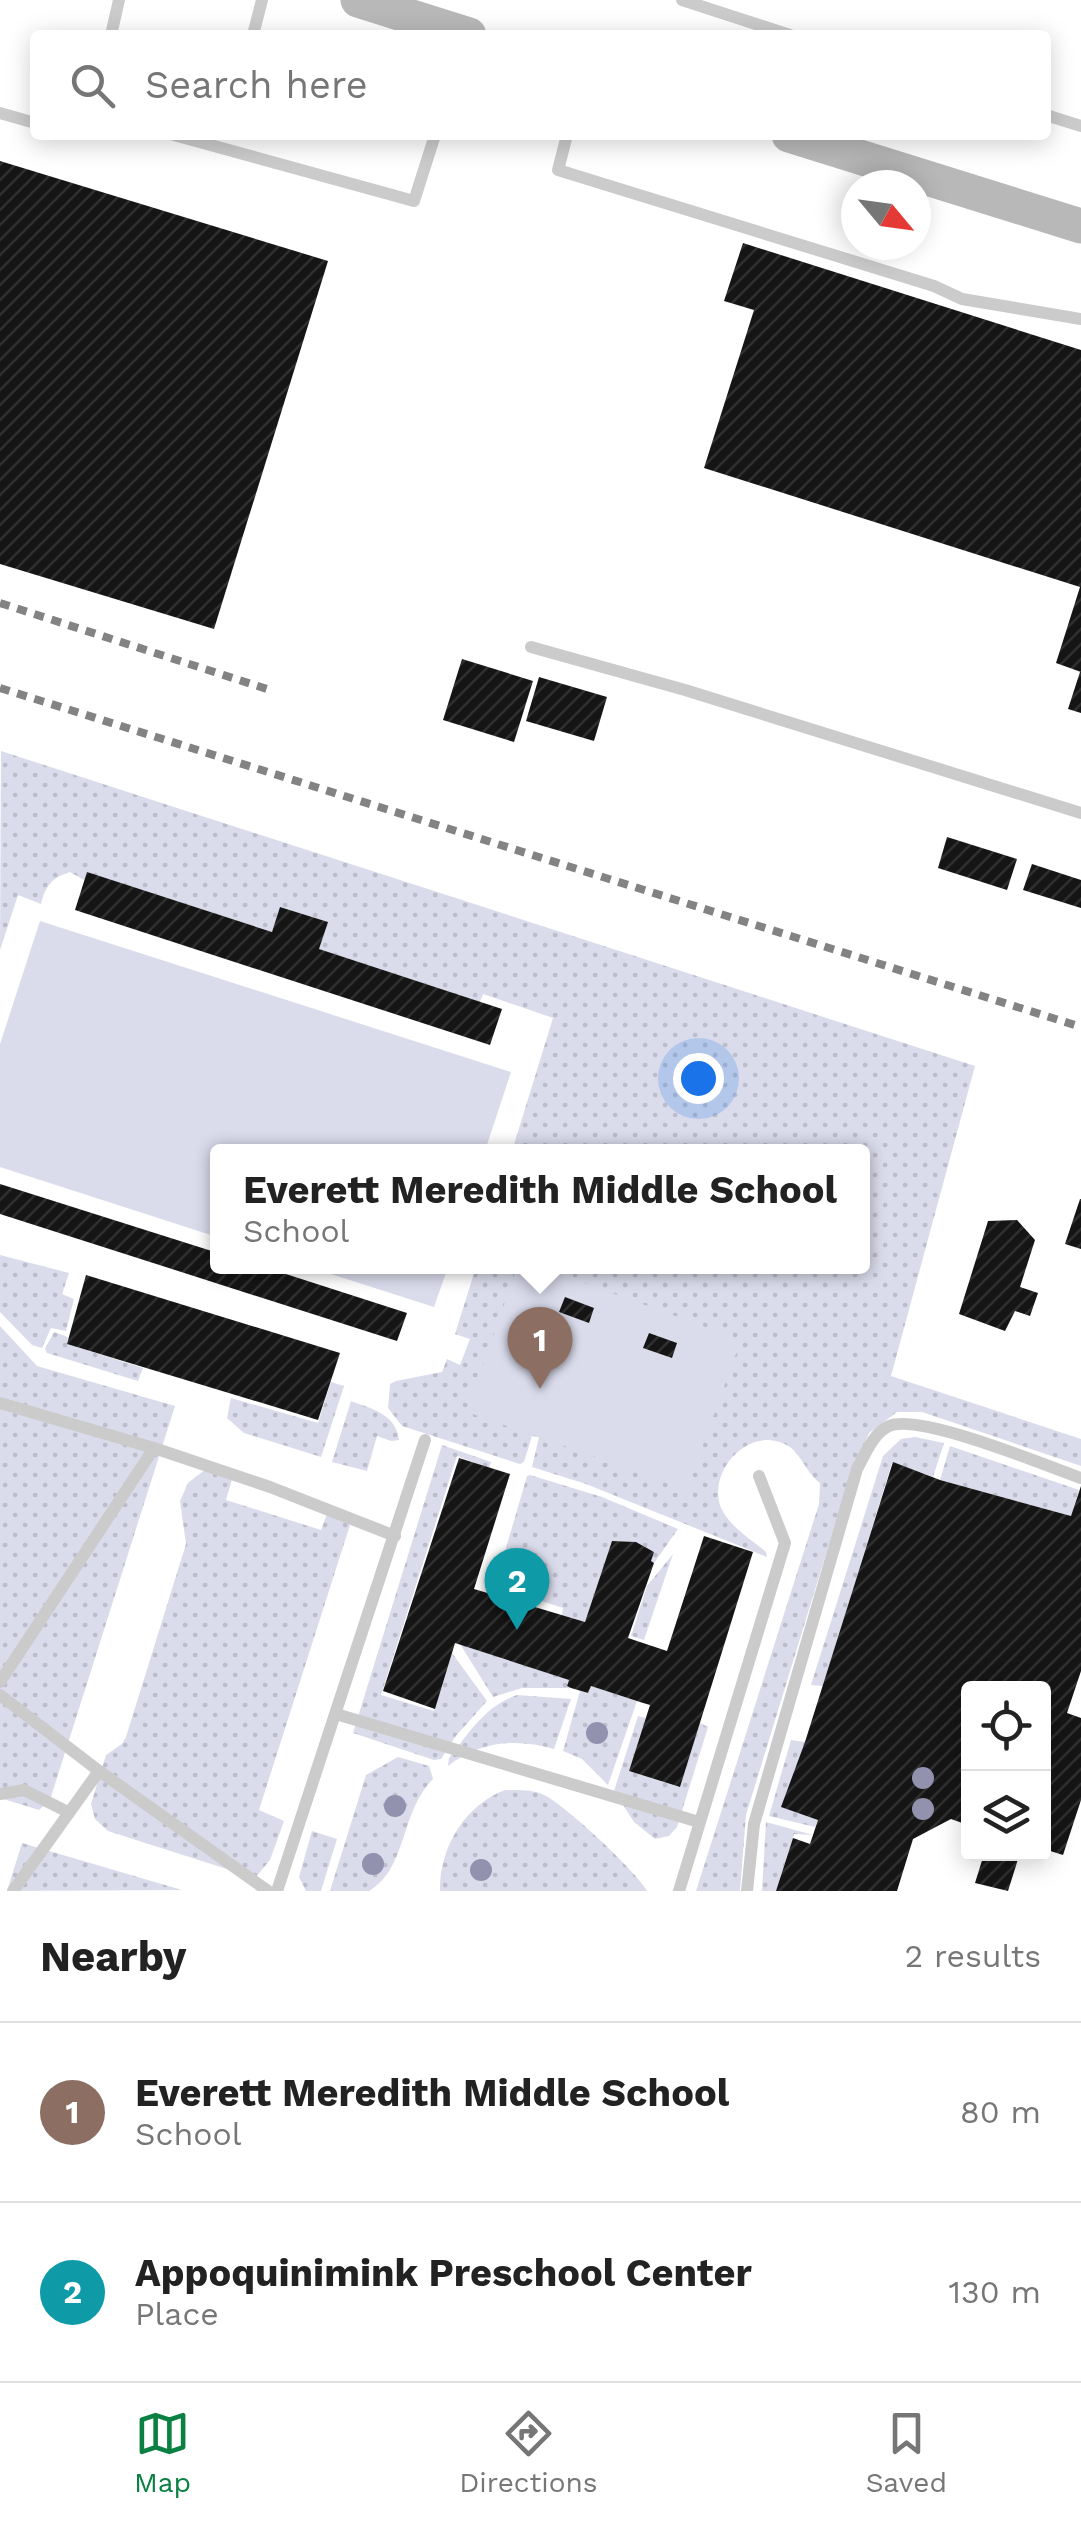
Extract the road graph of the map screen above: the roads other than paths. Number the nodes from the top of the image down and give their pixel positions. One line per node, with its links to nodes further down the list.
1 (118, 0): 5 (lane)
2 (262, 0): 6 (lane)
3 (358, 0): 7 (street)
4 (682, 0): 8 (lane)
5 (112, 30)
6 (254, 30)
7 (451, 30)
8 (775, 30)
9 (0, 113): 11 (lane)
10 (1051, 117): 12 (lane)
11 (30, 122)
12 (1081, 126)
13 (433, 140): 16 (lane)
14 (566, 140): 18 (lane)
15 (805, 140): 17 (street)
16 (227, 142)
17 (1081, 226)
18 (1081, 319)
19 (531, 647): 20 (lane)
20 (1081, 813)
21 (0, 1403): 23 (lane)
22 (424, 1440): 26 (lane)
23 (154, 1448): 26 (lane); 27 (lane)
24 (759, 1476): 33 (lane)
25 (1081, 1478): 38 (lane)
26 (395, 1536): 29 (lane)
27 (0, 1682)
28 (0, 1695): 30 (lane)
29 (336, 1714): 33 (lane); 36 (lane)
30 (99, 1772): 32 (lane); 35 (lane)
31 (0, 1794): 32 (lane)
32 (68, 1812): 34 (lane)
33 (699, 1822): 37 (lane)
34 (13, 1891)
35 (268, 1891)
36 (278, 1891)
37 (678, 1891)
38 (748, 1891)

